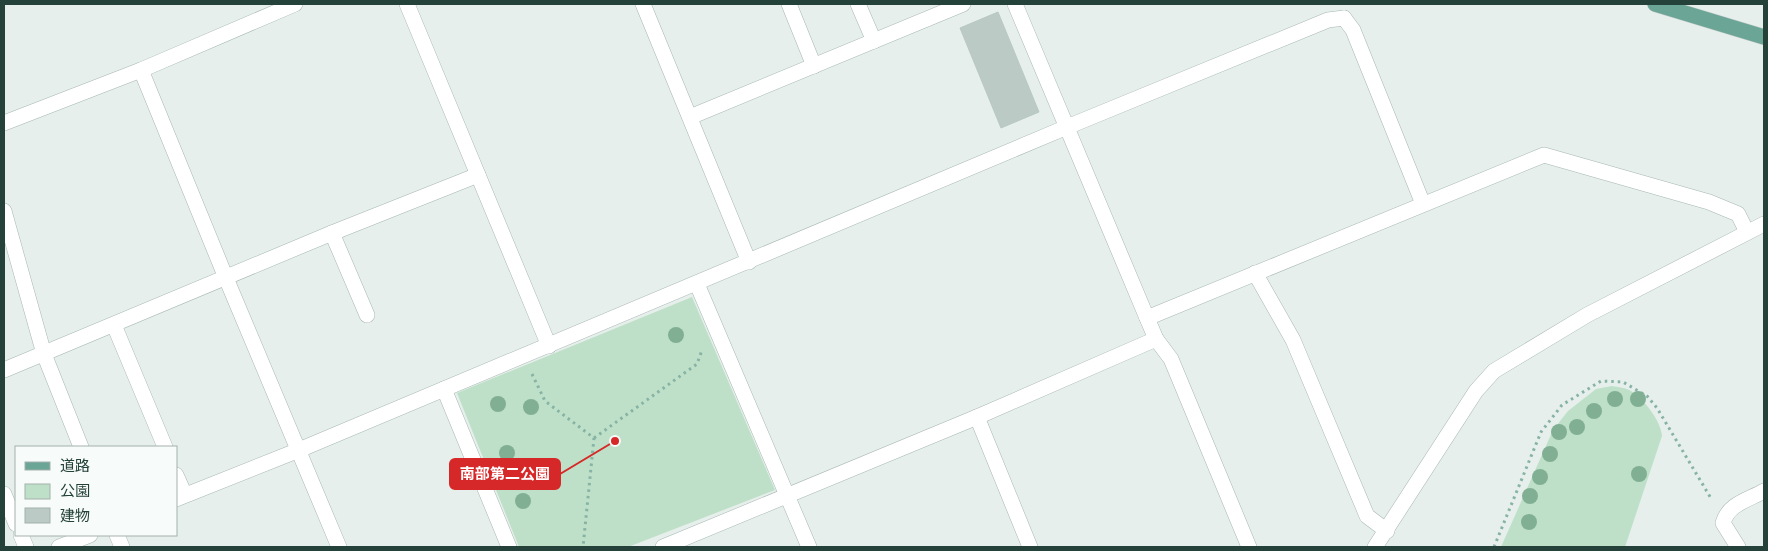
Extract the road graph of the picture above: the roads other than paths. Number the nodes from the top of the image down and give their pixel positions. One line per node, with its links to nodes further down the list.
1 (296, 4): 13 (street)
2 (407, 4): 17 (street)
3 (643, 4): 14 (street)
4 (789, 4): 12 (street)
5 (858, 4): 11 (street)
6 (963, 4): 11 (street)
7 (1015, 4): 16 (street)
8 (1655, 4): 10 (main road)
9 (1346, 11): 16 (street); 18 (street)
10 (1764, 37)
11 (874, 41): 12 (street)
12 (814, 66): 14 (street)
13 (141, 70): 15 (street); 25 (street)
14 (690, 117): 23 (street)
15 (4, 123)
16 (1067, 127): 23 (street); 28 (street)
17 (478, 175): 22 (street); 31 (street)
18 (1423, 204): 21 (street); 24 (street)
19 (4, 211): 32 (street)
20 (1764, 224): 21 (street)
21 (1747, 232): 44 (street)
22 (332, 234): 25 (street); 27 (street)
23 (749, 262): 26 (street)
24 (1255, 273): 28 (street); 44 (street)
25 (226, 278): 29 (street); 38 (street)
26 (696, 284): 31 (street); 41 (street)
27 (367, 315)
28 (1147, 318): 30 (street)
29 (114, 325): 32 (street); 37 (street)
30 (1156, 339): 35 (street); 52 (street)
31 (549, 346): 34 (street)
32 (44, 354): 33 (street); 36 (street)
33 (4, 370)
34 (444, 389): 38 (street); 49 (street)
35 (977, 417): 41 (street); 51 (street)
36 (81, 446)
37 (165, 446)
38 (299, 450): 42 (street); 48 (street)
39 (1764, 491): 54 (street)
40 (4, 494): 43 (street)
41 (787, 496): 46 (street); 50 (street)
42 (180, 497)
43 (15, 522)
44 (1387, 531): 53 (street)
45 (87, 536): 47 (street)
46 (806, 541)
47 (59, 547)
48 (339, 547)
49 (510, 547)
50 (663, 547)
51 (1030, 547)
52 (1249, 547)
53 (1376, 547)
54 (1738, 547)

